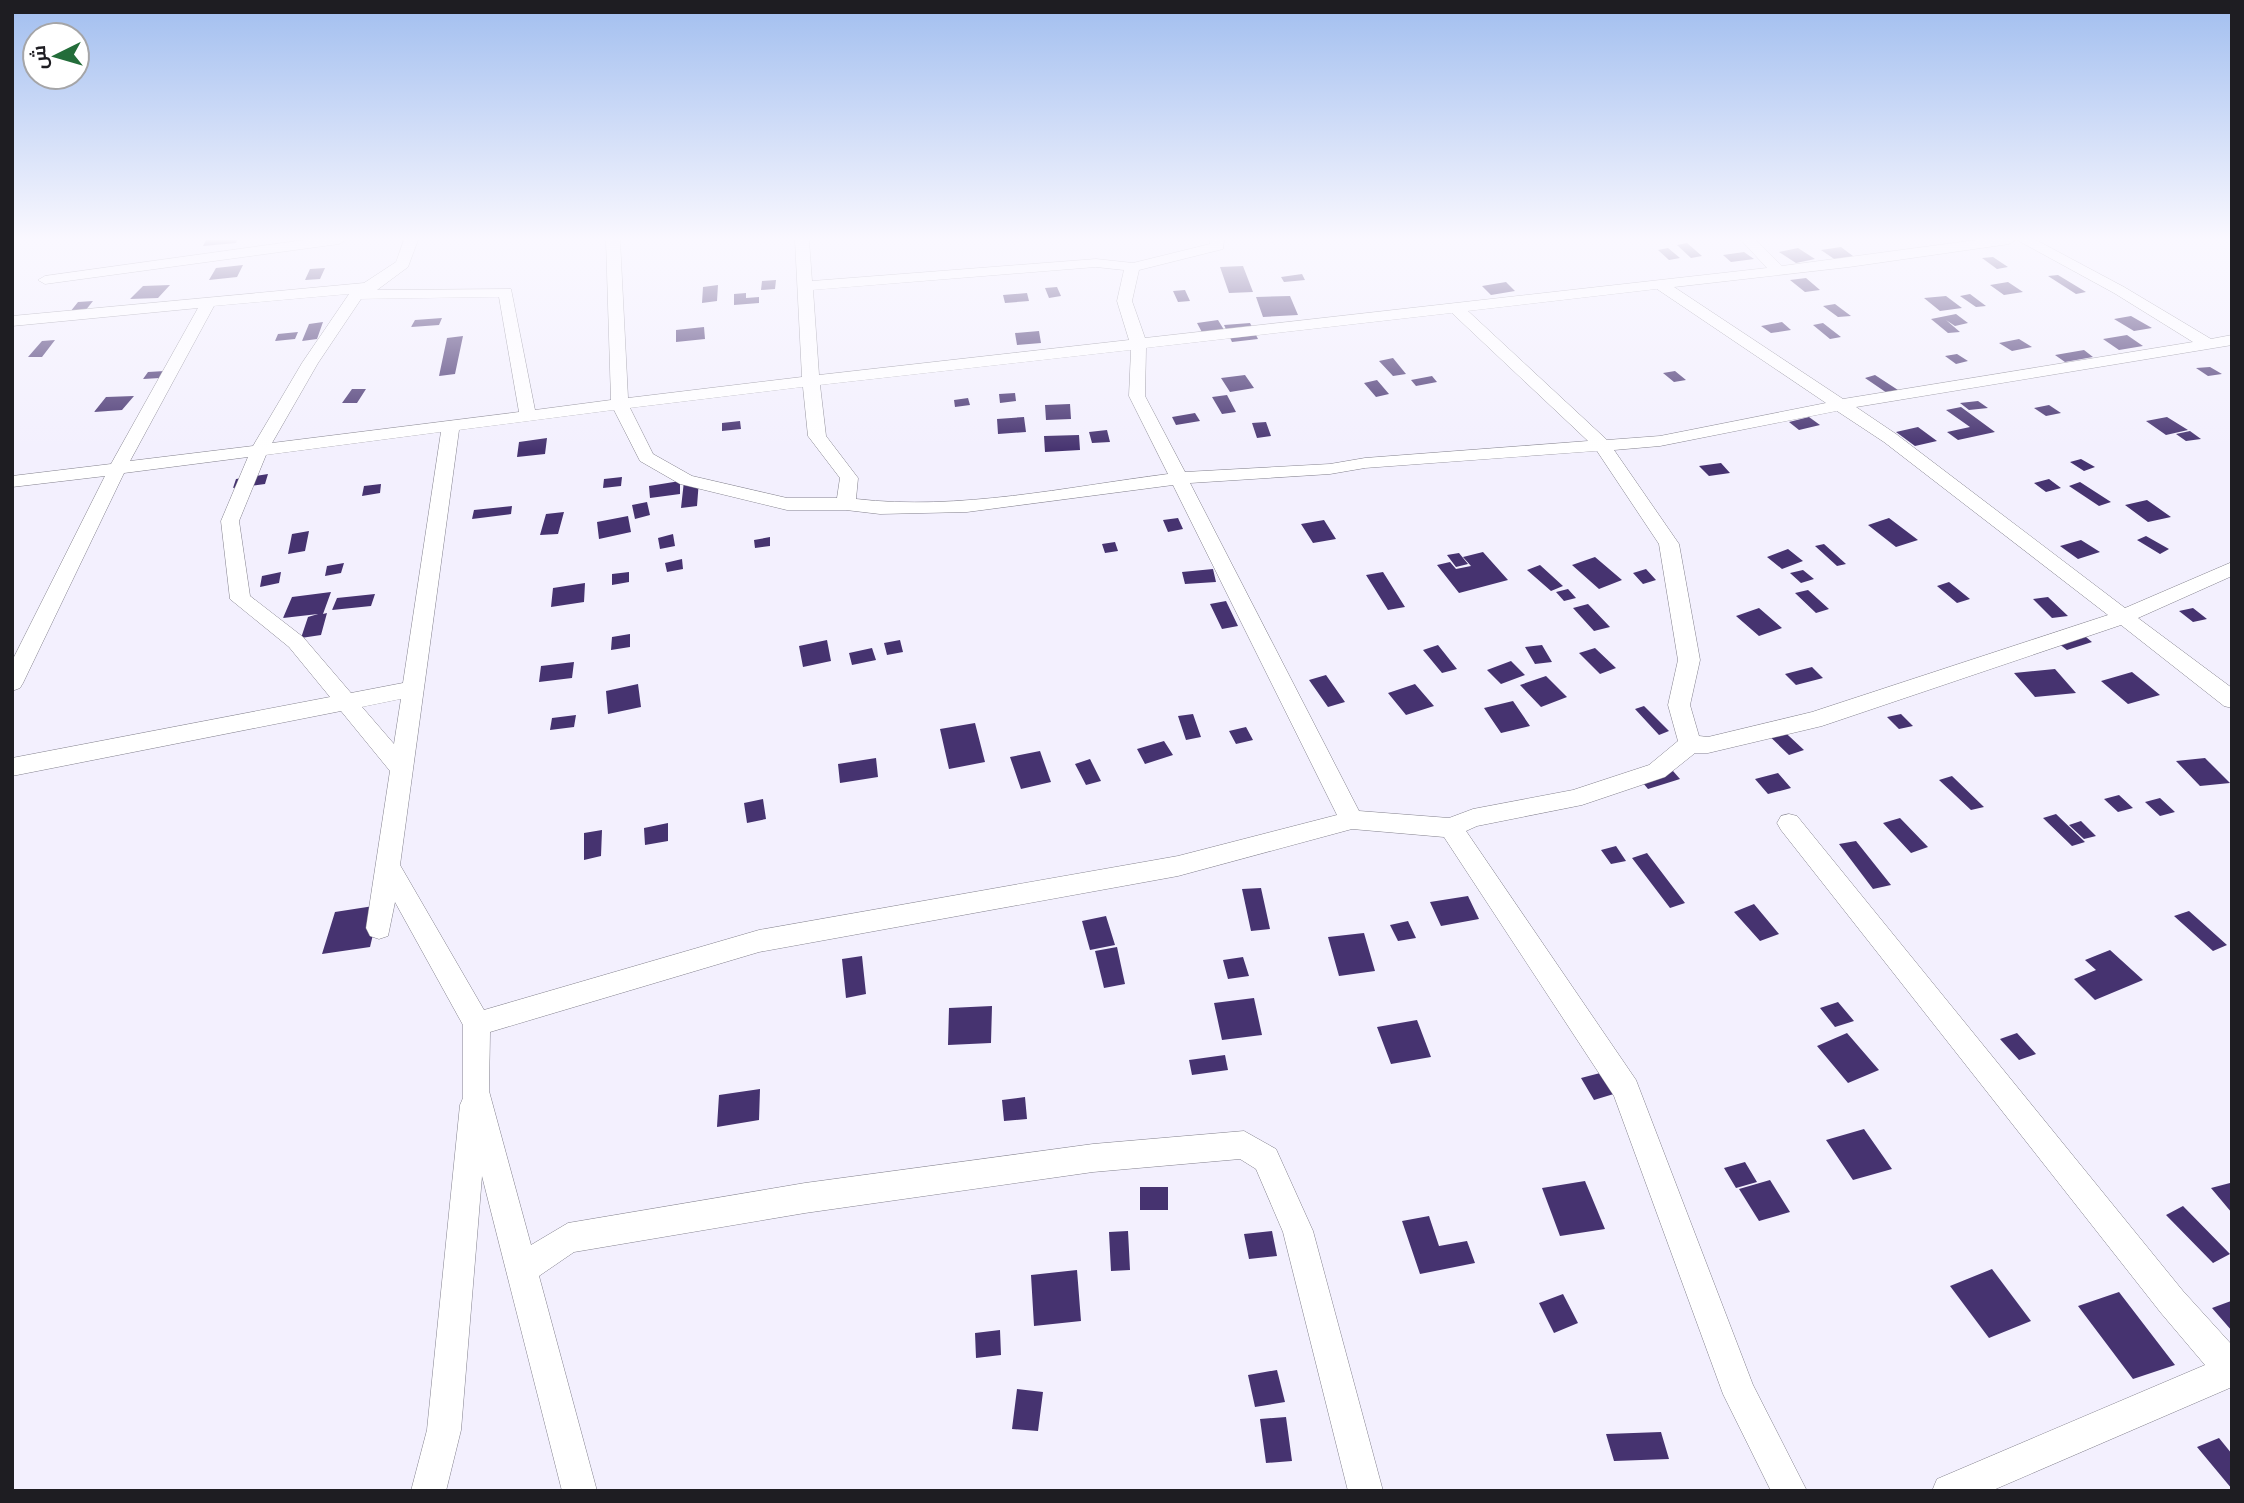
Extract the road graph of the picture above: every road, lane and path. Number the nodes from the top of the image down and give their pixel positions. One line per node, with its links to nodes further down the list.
1 (125, 310): 12 (street)
2 (205, 310): 23 (street)
3 (350, 310): 22 (street)
4 (509, 310): 19 (street)
5 (616, 310): 17 (street)
6 (807, 310): 16 (street)
7 (1125, 310): 15 (street)
8 (1447, 310): 15 (street)
9 (1458, 310): 21 (street)
10 (1698, 310): 18 (street)
11 (2152, 310): 14 (street)
12 (12, 321)
13 (2232, 340): 14 (street)
14 (2207, 344): 18 (street)
15 (1138, 345): 16 (street); 24 (street)
16 (811, 382): 17 (street); 26 (street)
17 (620, 404): 19 (street); 26 (street)
18 (1840, 405): 21 (street); 28 (street)
19 (528, 416): 20 (street)
20 (451, 426): 22 (street); 30 (street)
21 (1602, 446): 24 (street); 33 (street)
22 (260, 451): 23 (street); 32 (street)
23 (117, 469): 25 (street); 29 (street)
24 (1181, 478): 26 (street); 36 (street)
25 (12, 482)
26 (846, 504)
27 (2232, 568): 28 (street)
28 (2121, 615): 31 (street); 33 (street)
29 (12, 683)
30 (413, 689): 32 (street); 35 (street)
31 (2232, 700)
32 (346, 702): 34 (street); 35 (street)
33 (1690, 744): 38 (street)
34 (12, 767)
35 (402, 769): 39 (street)
36 (1352, 820): 38 (street); 41 (street)
37 (1789, 823): 44 (street)
38 (1451, 828): 48 (street)
39 (388, 866): 40 (street); 41 (street)
40 (379, 928)
41 (477, 1024): 42 (street)
42 (475, 1091): 43 (street); 45 (street)
43 (524, 1268): 46 (street); 47 (street)
44 (2232, 1370): 49 (street)
45 (428, 1491)
46 (580, 1491)
47 (1366, 1491)
48 (1790, 1491)
49 (1949, 1491)

